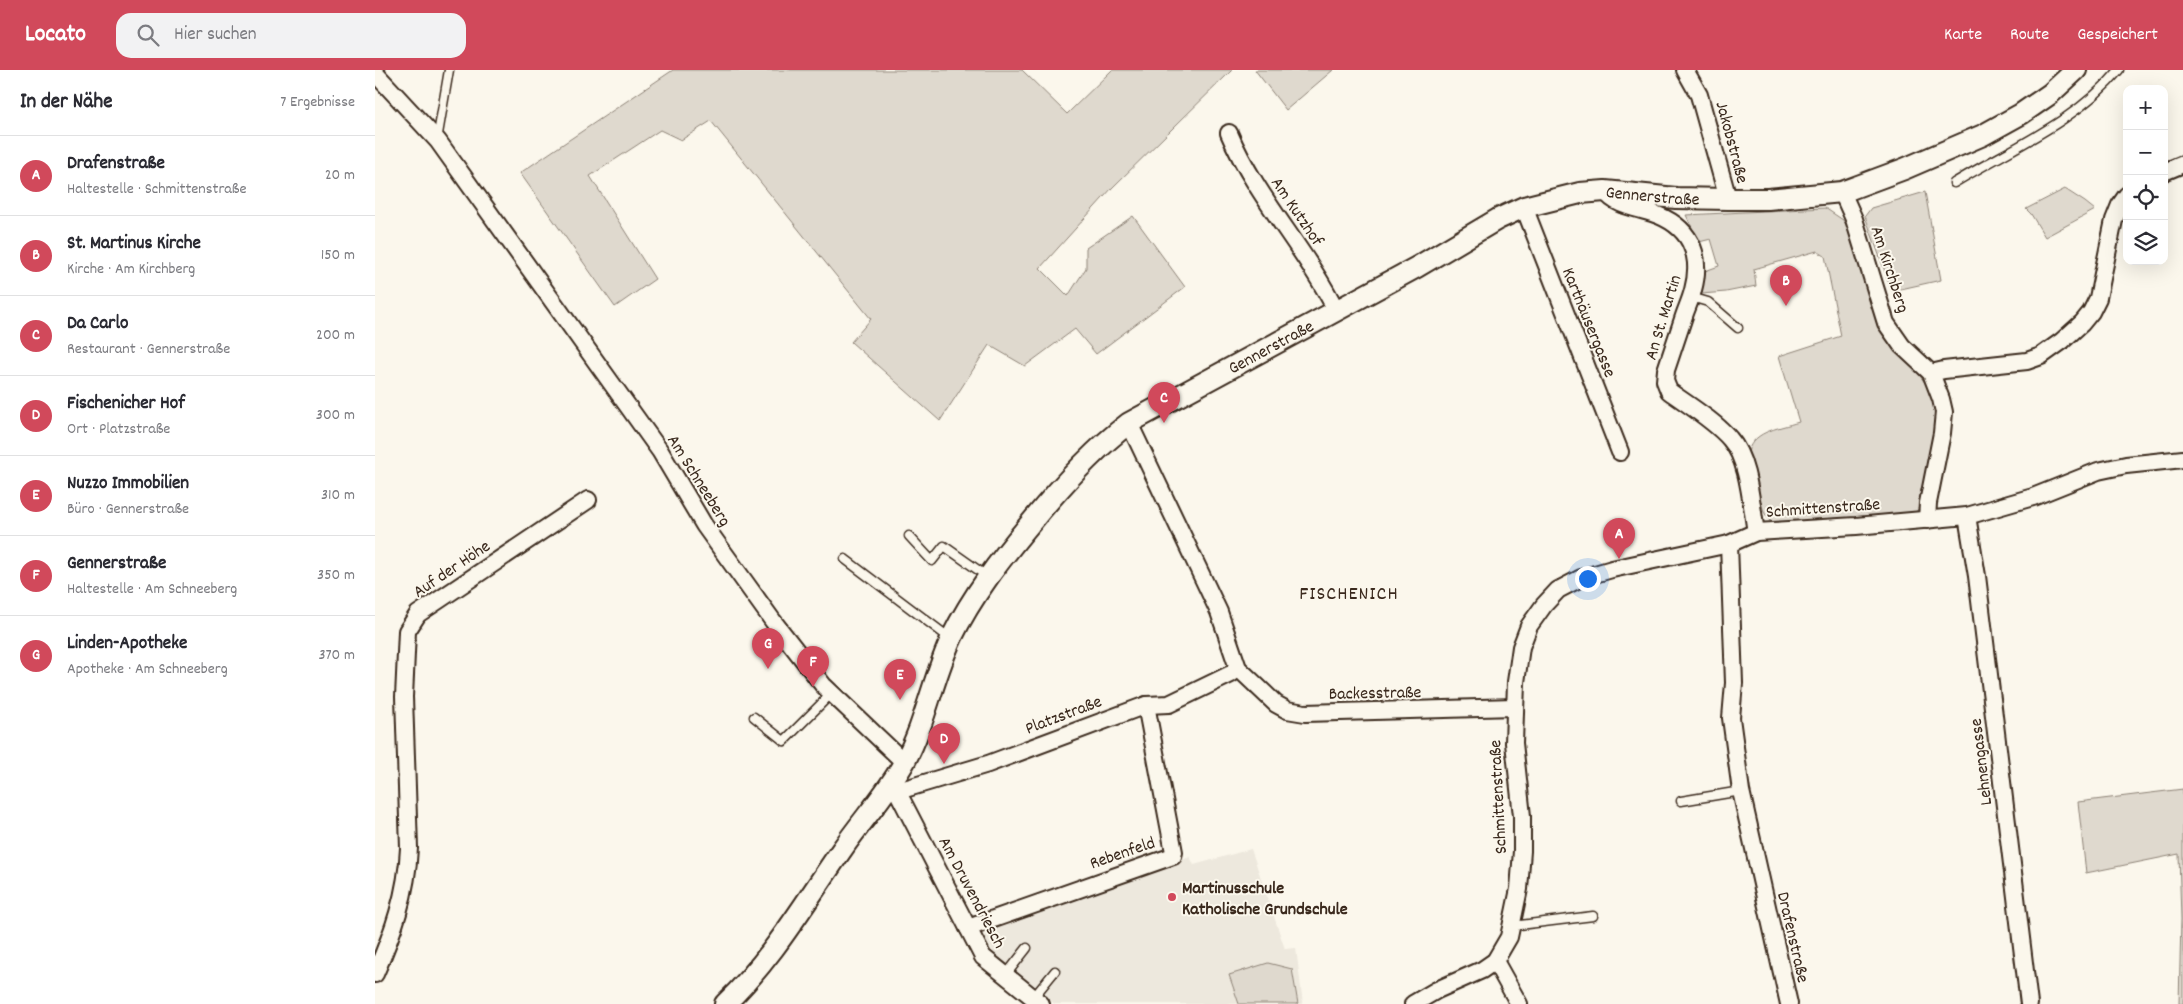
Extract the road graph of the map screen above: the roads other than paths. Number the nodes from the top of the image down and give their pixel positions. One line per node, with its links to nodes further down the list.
1 (449, 70): 7 (lane)
2 (1685, 70): 13 (street, Jakobstraße)
3 (2119, 70): 10 (lane)
4 (2071, 72): 12 (street, Gennerstraße)
5 (375, 73): 7 (street, Am Schneeberg)
6 (1229, 133): 17 (street, Am Kutzhof)
7 (437, 140): 33 (street, Am Schneeberg)
8 (2183, 164): 9 (street)
9 (2168, 170)
10 (1954, 183)
11 (1605, 191): 13 (street, Gennerstraße); 15 (street, Gennerstraße); 16 (street, An St. Martin)
12 (1842, 192): 13 (street, Gennerstraße); 19 (street, Am Kirchberg)
13 (1728, 199)
14 (2123, 201): 19 (street)
15 (1523, 207): 17 (street, Gennerstraße); 21 (street, Karthäusergasse)
16 (1691, 297): 18 (lane); 26 (street, An St. Martin)
17 (1336, 310): 20 (street, Gennerstraße)
18 (1738, 328)
19 (1931, 373): 25 (street, Am Kirchberg)
20 (1129, 423): 30 (street, Gennerstraße); 32 (street)
21 (1620, 452)
22 (2183, 459): 24 (street, Schmittenstraße)
23 (588, 500): 47 (street, Auf der Höhe)
24 (1967, 516): 25 (street, Schmittenstraße); 54 (street, Lehnengasse)
25 (1927, 520): 26 (street, Schmittenstraße)
26 (1756, 532): 28 (street, Schmittenstraße)
27 (909, 536): 30 (lane)
28 (1729, 544): 35 (street, Schmittenstraße); 39 (street, Drafenstraße)
29 (845, 559): 31 (lane)
30 (988, 577): 31 (street, Gennerstraße)
31 (951, 639): 37 (street, Gennerstraße)
32 (1238, 668): 34 (street, Platzstraße); 35 (street, Backesstraße)
33 (832, 693): 36 (lane); 37 (street, Am Schneeberg)
34 (1146, 705): 38 (street, Platzstraße); 43 (street, Rebenfeld)
35 (1514, 707): 42 (street, Schmittenstraße)
36 (754, 717)
37 (904, 762): 38 (street, Gennerstraße)
38 (894, 786): 43 (street, Am Druvendriesch); 50 (street, Gennerstraße)
39 (1741, 791): 40 (lane); 53 (street, Drafenstraße)
40 (1681, 802)
41 (1593, 916): 42 (lane)
42 (1512, 926): 45 (street, Schmittenstraße)
43 (967, 928): 48 (street, Am Druvendriesch)
44 (1027, 948): 48 (lane)
45 (1495, 961): 51 (street, Schmittenstraße); 52 (street)
46 (1055, 971): 49 (lane)
47 (375, 974)
48 (1005, 976): 49 (street, Am Druvendriesch)
49 (1037, 1001)
50 (725, 1004)
51 (1413, 1004)
52 (1519, 1004)
53 (1789, 1004)
54 (2029, 1004)

